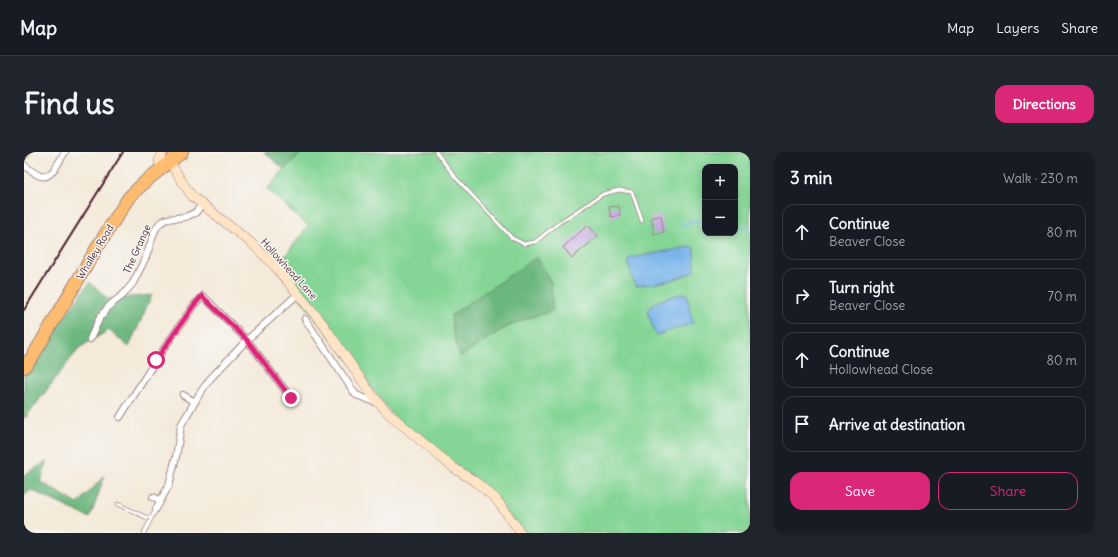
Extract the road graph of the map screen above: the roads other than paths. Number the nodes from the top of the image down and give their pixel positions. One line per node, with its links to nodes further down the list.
1 (27, 152): 6 (street)
2 (65, 152): 7 (street)
3 (163, 152): 8 (street)
4 (182, 152): 8 (highway, Whalley Road)
5 (436, 152): 10 (lane)
6 (24, 156)
7 (24, 165)
8 (166, 166): 9 (street, Hollowhead Lane); 15 (highway, Whalley Road)
9 (202, 205): 11 (street, Hollowhead Lane); 13 (street, The Grange)
10 (642, 221)
11 (298, 294): 14 (street); 19 (street, Hollowhead Lane)
12 (305, 319): 19 (street, Hollowhead Lane)
13 (90, 339)
14 (247, 340): 17 (street); 18 (street); 20 (street)
15 (24, 366)
16 (183, 395): 18 (street)
17 (291, 398)
18 (194, 402): 22 (street)
19 (379, 403): 27 (street, Hollowhead Lane)
20 (120, 417)
21 (153, 497): 22 (street)
22 (160, 500): 24 (street)
23 (118, 504): 25 (lane)
24 (156, 509): 25 (lane)
25 (151, 518): 26 (lane)
26 (144, 533)
27 (521, 533)

